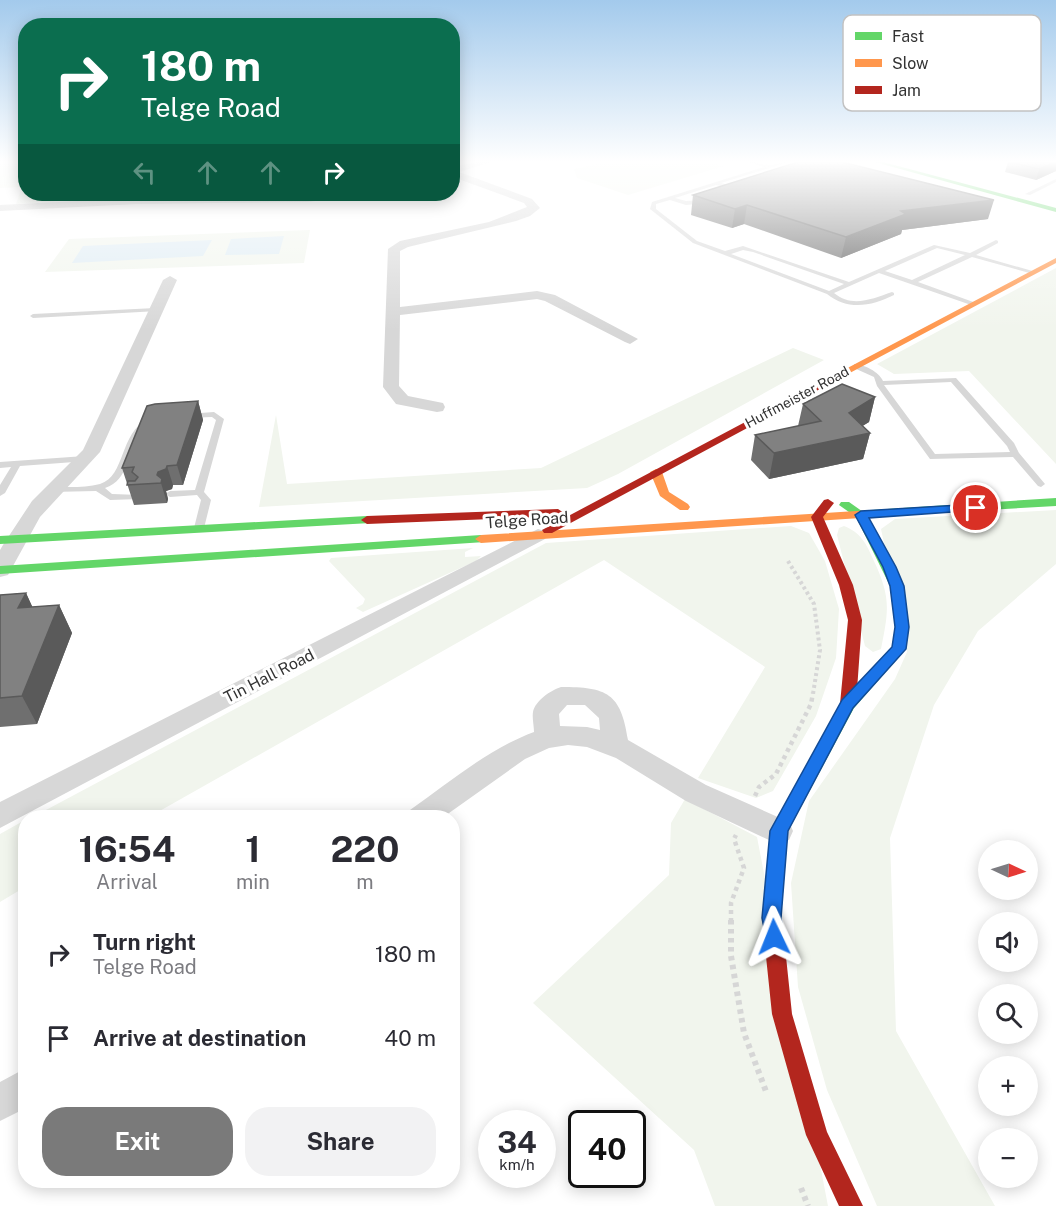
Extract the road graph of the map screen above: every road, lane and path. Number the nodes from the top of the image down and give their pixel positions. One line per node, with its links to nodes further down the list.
1 (512, 218): 16 (street)
2 (665, 218): 4 (lane)
3 (996, 242): 5 (lane)
4 (723, 254): 11 (lane); 12 (lane)
5 (971, 255): 7 (lane); 8 (lane); 10 (lane)
6 (1056, 260): 8 (main road, Huffmeister Road)
7 (879, 271): 10 (lane); 11 (lane)
8 (1033, 272): 14 (main road, Huffmeister Road)
9 (170, 280): 15 (street)
10 (912, 282): 14 (lane)
11 (850, 284): 12 (lane)
12 (829, 293): 13 (lane)
13 (892, 294)
14 (974, 304): 19 (main road, Huffmeister Road)
15 (156, 310): 17 (lane); 25 (street)
16 (392, 312): 18 (street); 21 (street)
17 (33, 316)
18 (630, 339)
19 (857, 366): 20 (lane); 28 (main road, Huffmeister Road)
20 (881, 383): 24 (lane); 24 (lane)
21 (437, 407)
22 (177, 416): 34 (lane)
23 (156, 420): 32 (lane)
24 (1014, 454): 30 (lane)
25 (85, 459): 26 (lane); 33 (street)
26 (17, 464): 27 (lane); 35 (lane)
27 (0, 465)
28 (656, 472): 42 (main road); 44 (main road, Huffmeister Road)
29 (1056, 483): 30 (main road)
30 (1041, 484): 31 (main road)
31 (1020, 485)
32 (97, 487): 33 (lane); 38 (lane)
33 (54, 490): 49 (street)
34 (199, 492): 36 (lane); 47 (lane)
35 (0, 493)
36 (170, 494)
37 (854, 496): 39 (main road)
38 (137, 497)
39 (831, 497): 40 (main road); 45 (main road); 46 (main road)
40 (811, 499)
41 (1056, 502): 45 (main road, Telge Road)
42 (660, 508)
43 (615, 511): 44 (main road, Telge Road)
44 (582, 513): 47 (main road, Telge Road); 48 (main road, Huffmeister Road)
45 (861, 515): 46 (main road, Telge Road); 51 (main road)
46 (817, 517): 48 (main road, Telge Road); 51 (main road)
47 (199, 528): 49 (main road, Telge Road)
48 (538, 535): 50 (main road, Telge Road); 55 (street, Tin Hall Road)
49 (8, 540): 50 (street)
50 (0, 570)
51 (848, 704): 56 (main road)
52 (548, 738): 53 (street); 53 (street); 54 (street)
53 (615, 745): 56 (street)
54 (432, 810)
55 (0, 816)
56 (779, 831): 59 (main road)
57 (18, 1091): 58 (street)
58 (0, 1103)
59 (851, 1206)

